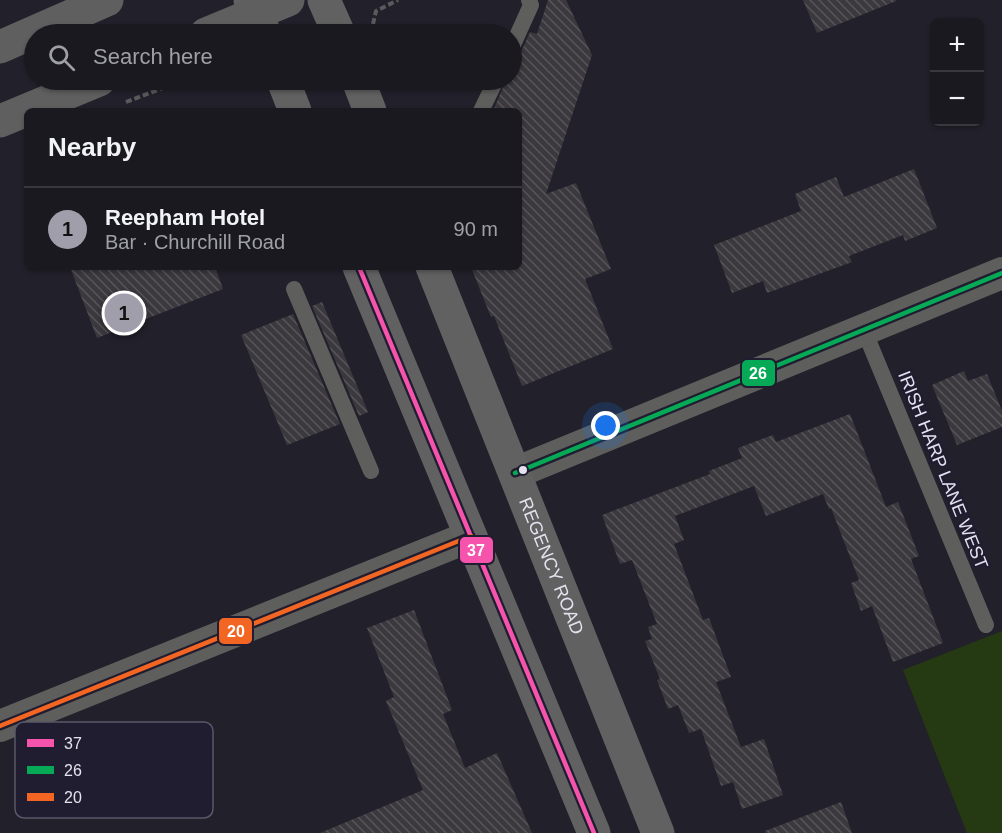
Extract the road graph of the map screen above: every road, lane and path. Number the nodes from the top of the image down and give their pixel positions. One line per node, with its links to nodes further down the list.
1 (288, 0): 6 (main road)
2 (324, 0): 9 (main road)
3 (398, 0): 10 (path)
4 (529, 0): 11 (lane)
5 (95, 2): 7 (main road)
6 (257, 16): 8 (main road)
7 (49, 24)
8 (234, 24)
9 (335, 24)
10 (373, 24)
11 (522, 25)
12 (24, 36): 13 (main road)
13 (0, 47)
14 (75, 90): 20 (main road)
15 (157, 90): 19 (path)
16 (287, 90): 21 (main road)
17 (362, 90): 22 (main road)
18 (491, 90): 23 (lane)
19 (123, 103)
20 (31, 108)
21 (294, 108)
22 (369, 108)
23 (482, 108)
24 (24, 111): 25 (main road)
25 (0, 121)
26 (360, 270): 33 (main road)
27 (433, 270): 32 (main road, REGENCY ROAD)
28 (1002, 273): 30 (street)
29 (294, 289): 31 (lane)
30 (864, 330): 32 (street); 34 (lane, IRISH HARP LANE WEST)
31 (371, 471)
32 (515, 472): 37 (main road, REGENCY ROAD)
33 (471, 536): 35 (street); 36 (main road)
34 (986, 626)
35 (0, 726)
36 (594, 833)
37 (658, 833)

